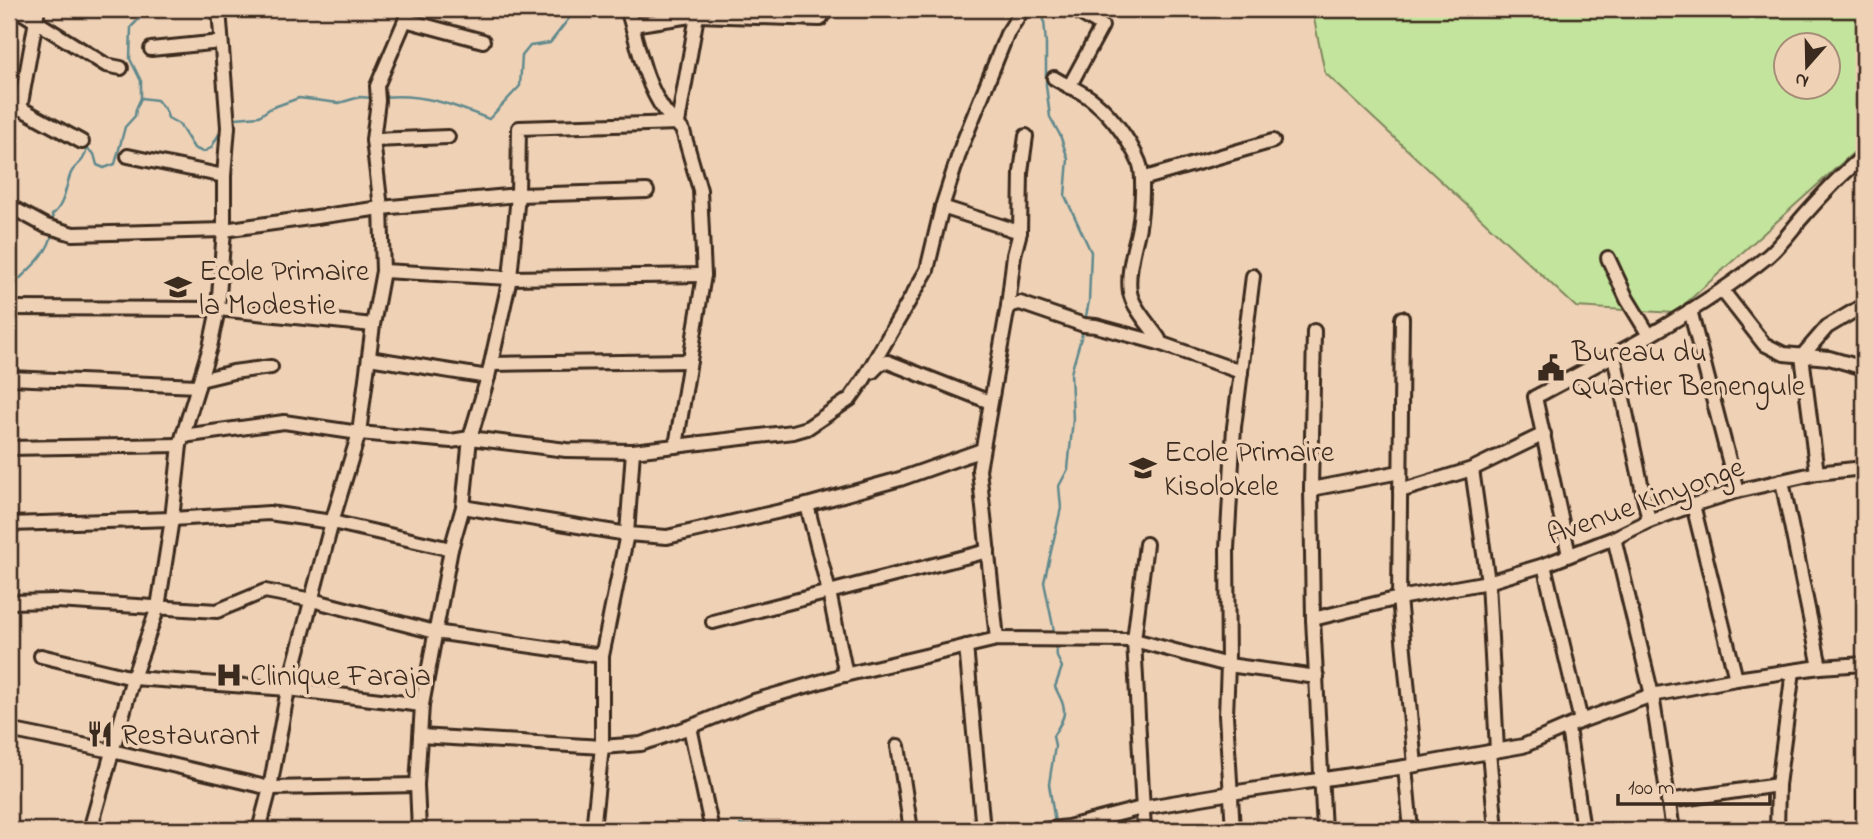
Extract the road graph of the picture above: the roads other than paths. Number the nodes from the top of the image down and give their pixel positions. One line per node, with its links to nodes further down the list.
1 (16, 9): 9 (street)
2 (219, 9): 12 (street)
3 (628, 9): 10 (street)
4 (827, 9): 7 (street)
5 (1023, 9): 32 (street)
6 (1073, 9): 16 (street)
7 (698, 12): 10 (street); 19 (street)
8 (408, 14): 11 (street); 22 (street)
9 (37, 15): 14 (street); 18 (street)
10 (632, 25): 19 (street)
11 (483, 41)
12 (221, 42): 13 (street); 27 (street)
13 (151, 49)
14 (121, 68)
15 (1054, 78): 16 (street)
16 (1069, 87): 28 (street)
17 (9, 102): 18 (street)
18 (20, 110): 24 (street)
19 (678, 123): 30 (street); 38 (street)
20 (1026, 136): 35 (street)
21 (448, 137): 22 (street)
22 (373, 140): 33 (street)
23 (1273, 141): 28 (street)
24 (82, 142)
25 (128, 156): 27 (street)
26 (1864, 156): 41 (street)
27 (225, 176): 34 (street)
28 (1142, 178): 51 (street)
29 (647, 191): 30 (street)
30 (518, 195): 33 (street); 40 (street)
31 (9, 206): 34 (street)
32 (942, 207): 35 (street); 61 (street)
33 (380, 208): 34 (street); 37 (street)
34 (225, 230): 45 (street)
35 (1020, 232): 43 (street)
36 (1608, 258): 50 (street)
37 (383, 271): 40 (street); 48 (street)
38 (704, 275): 40 (street); 55 (street)
39 (1253, 276): 59 (street)
40 (510, 278): 58 (street)
41 (1722, 290): 46 (street); 53 (street)
42 (1864, 305): 53 (street)
43 (1008, 306): 51 (street); 63 (street)
44 (9, 309): 45 (street)
45 (218, 309): 48 (street); 62 (street)
46 (1690, 310): 50 (street); 79 (street)
47 (1402, 317): 74 (street)
48 (373, 325): 54 (street)
49 (1314, 331): 77 (street)
50 (1649, 335): 52 (street)
51 (1159, 343): 59 (street)
52 (1614, 356): 65 (street); 84 (street)
53 (1802, 356): 57 (street); 75 (street)
54 (369, 358): 58 (street); 64 (street)
55 (690, 361): 58 (street); 68 (street)
56 (271, 367): 62 (street)
57 (1864, 368)
58 (490, 370): 66 (street)
59 (1241, 372): 109 (street)
60 (9, 378): 62 (street)
61 (864, 379): 63 (street); 68 (street)
62 (199, 383): 67 (street)
63 (990, 402): 70 (street)
64 (359, 433): 66 (street); 67 (street); 85 (street)
65 (1544, 434): 73 (street); 92 (street)
66 (470, 439): 71 (street); 82 (street)
67 (181, 441): 69 (street); 83 (street)
68 (676, 446): 71 (street)
69 (9, 448)
70 (982, 450): 80 (street); 91 (street)
71 (633, 451): 87 (street)
72 (1864, 468): 75 (street, Avenue Kinyonge)
73 (1472, 469): 78 (street); 94 (street)
74 (1400, 472): 77 (street); 78 (street)
75 (1817, 473): 76 (street, Avenue Kinyonge)
76 (1782, 481): 79 (street, Avenue Kinyonge); 110 (street)
77 (1311, 489): 100 (street)
78 (1400, 491): 96 (street)
79 (1737, 491): 81 (street, Avenue Kinyonge)
80 (807, 505): 87 (street); 95 (street)
81 (1693, 505): 84 (street, Avenue Kinyonge); 115 (street)
82 (463, 507): 87 (street); 90 (street)
83 (172, 519): 85 (street); 86 (street); 99 (street)
84 (1648, 521): 88 (street, Avenue Kinyonge)
85 (332, 522): 90 (street); 97 (street)
86 (9, 524)
87 (627, 534): 107 (street)
88 (1614, 538): 92 (street, Avenue Kinyonge); 117 (street)
89 (1146, 544): 104 (street)
90 (451, 548): 102 (street)
91 (988, 551): 95 (street); 103 (street)
92 (1569, 555): 93 (street, Avenue Kinyonge)
93 (1544, 565): 94 (street, Avenue Kinyonge); 119 (street)
94 (1488, 582): 96 (street, Avenue Kinyonge); 127 (street)
95 (829, 592): 101 (street); 112 (street)
96 (1399, 598): 100 (street, Avenue Kinyonge); 128 (street)
97 (312, 600): 99 (street); 102 (street); 116 (street)
98 (9, 601): 99 (street)
99 (158, 607): 114 (street)
100 (1313, 619): 113 (street)
101 (713, 622)
102 (435, 632): 107 (street); 118 (street)
103 (997, 639): 104 (street); 105 (street)
104 (1134, 640): 109 (street); 136 (street)
105 (966, 646): 112 (street); 144 (street)
106 (41, 656): 114 (street)
107 (602, 656): 125 (street)
108 (1864, 664): 110 (street)
109 (1228, 665): 113 (street); 134 (street)
110 (1820, 667): 111 (street)
111 (1793, 671): 115 (street); 131 (street)
112 (846, 675): 120 (street)
113 (1317, 677): 129 (street)
114 (133, 678): 116 (street); 126 (street)
115 (1736, 679): 117 (street)
116 (288, 689): 118 (street); 132 (street)
117 (1652, 695): 119 (street); 135 (street)
118 (422, 705): 123 (street)
119 (1581, 721): 121 (street)
120 (690, 727): 125 (street); 142 (street)
121 (1568, 728): 127 (street); 150 (street)
122 (9, 730): 126 (street)
123 (420, 736): 125 (street); 130 (street)
124 (898, 746): 143 (street)
125 (602, 747): 141 (street)
126 (112, 751): 132 (street); 138 (street)
127 (1493, 751): 128 (street); 149 (street)
128 (1410, 766): 129 (street); 148 (street)
129 (1321, 778): 134 (street); 147 (street)
130 (417, 785): 132 (street); 140 (street)
131 (1778, 785): 135 (street); 152 (street)
132 (270, 788): 139 (street)
133 (1864, 791): 153 (street)
134 (1231, 793): 136 (street); 146 (street)
135 (1668, 801): 151 (street)
136 (1142, 808): 137 (street); 145 (street)
137 (1052, 829)
138 (90, 830)
139 (259, 830)
140 (419, 830)
141 (593, 830)
142 (712, 830)
143 (911, 830)
144 (983, 830)
145 (1144, 830)
146 (1233, 830)
147 (1324, 830)
148 (1411, 830)
149 (1496, 830)
150 (1583, 830)
151 (1673, 830)
152 (1777, 830)
153 (1864, 830)

